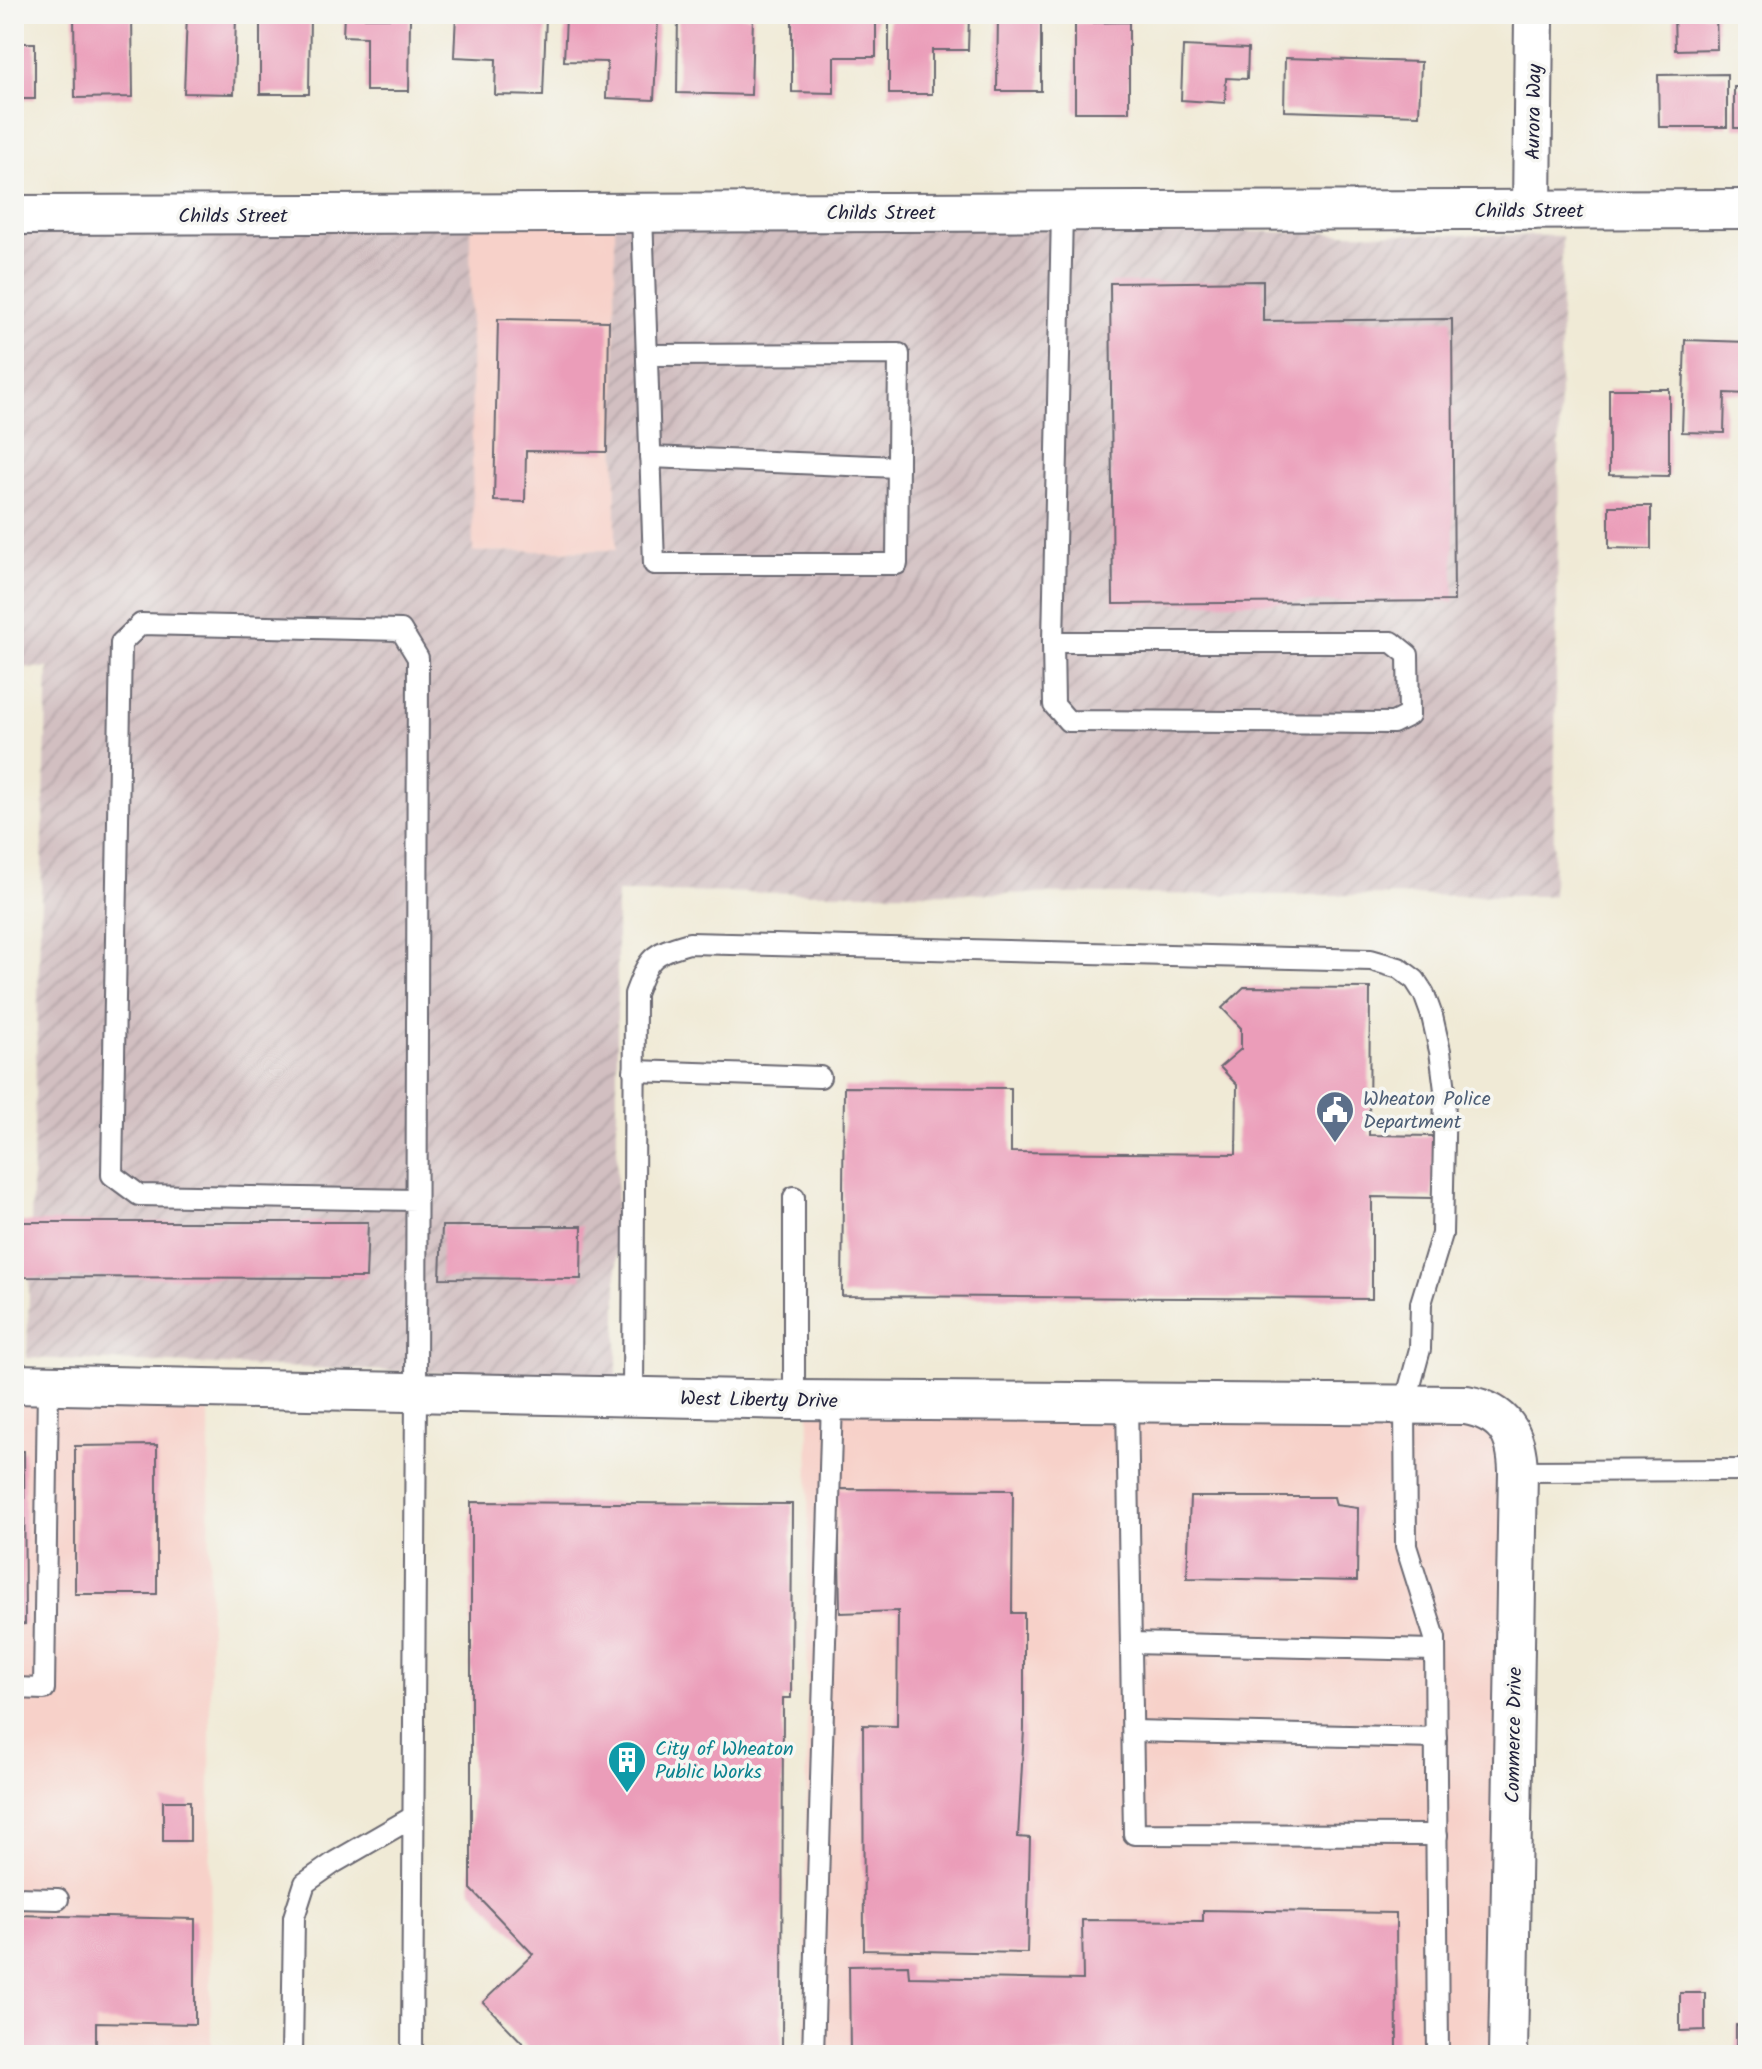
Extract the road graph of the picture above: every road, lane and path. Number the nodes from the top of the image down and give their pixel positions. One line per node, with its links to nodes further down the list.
1 (1534, 14): 3 (street, Aurora Way)
2 (1748, 209): 3 (street, Childs Street)
3 (1532, 210): 4 (street, Childs Street)
4 (1062, 212): 5 (street, Childs Street); 10 (lane)
5 (642, 214): 6 (street, Childs Street); 7 (lane)
6 (14, 215)
7 (647, 355): 8 (lane); 9 (lane)
8 (650, 457): 9 (lane); 9 (lane)
9 (898, 467)
10 (1053, 642): 10 (lane)
11 (634, 1071): 12 (lane); 17 (lane); 21 (lane)
12 (820, 1077)
13 (794, 1197): 18 (lane)
14 (416, 1200): 14 (lane); 16 (lane)
15 (31, 1384): 16 (street, West Liberty Drive); 27 (lane)
16 (416, 1392): 17 (street, West Liberty Drive); 30 (lane)
17 (633, 1396): 18 (street, West Liberty Drive)
18 (794, 1400): 19 (street, West Liberty Drive)
19 (832, 1400): 20 (street, West Liberty Drive); 36 (lane)
20 (1127, 1402): 21 (street, West Liberty Drive); 25 (lane)
21 (1405, 1404): 22 (street, West Liberty Drive); 26 (lane)
22 (1501, 1419): 24 (street, Commerce Drive)
23 (1748, 1470): 24 (lane)
24 (1518, 1471): 38 (street, Commerce Drive)
25 (1131, 1643): 26 (lane); 28 (lane)
26 (1435, 1650): 29 (lane)
27 (14, 1688)
28 (1133, 1731): 29 (lane); 31 (lane)
29 (1436, 1738): 31 (lane)
30 (413, 1817): 34 (lane); 35 (lane)
31 (1437, 1835): 37 (lane)
32 (14, 1898): 33 (lane)
33 (58, 1899)
34 (292, 2055)
35 (412, 2055)
36 (813, 2055)
37 (1438, 2055)
38 (1508, 2055)

